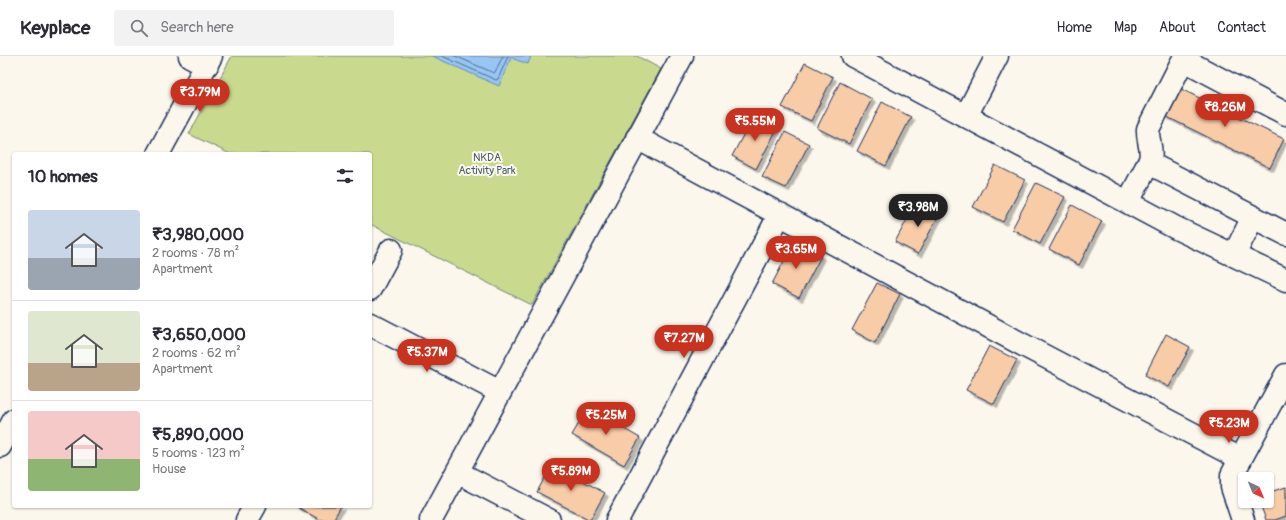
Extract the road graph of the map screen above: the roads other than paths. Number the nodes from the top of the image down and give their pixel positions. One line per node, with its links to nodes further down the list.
1 (682, 56): 7 (street)
2 (853, 56): 6 (street)
3 (998, 56): 6 (street)
4 (203, 59): 8 (street)
5 (1286, 114): 9 (street)
6 (966, 116): 10 (street)
7 (637, 138): 11 (street); 20 (street)
8 (159, 152)
9 (1149, 163): 10 (street); 12 (street)
10 (1128, 202): 15 (street)
11 (780, 214): 23 (street); 29 (street)
12 (1253, 217): 13 (street); 15 (street)
13 (1286, 234)
14 (391, 250): 17 (street)
15 (1234, 255): 16 (street)
16 (1286, 280)
17 (372, 285)
18 (372, 325): 20 (street)
19 (1286, 375): 23 (street)
20 (500, 392): 24 (street)
21 (12, 424): 22 (street)
22 (0, 446)
23 (1241, 459): 30 (street)
24 (457, 472): 27 (street); 28 (street)
25 (253, 508): 26 (street)
26 (247, 520)
27 (430, 520)
28 (549, 520)
29 (617, 520)
30 (1243, 520)

